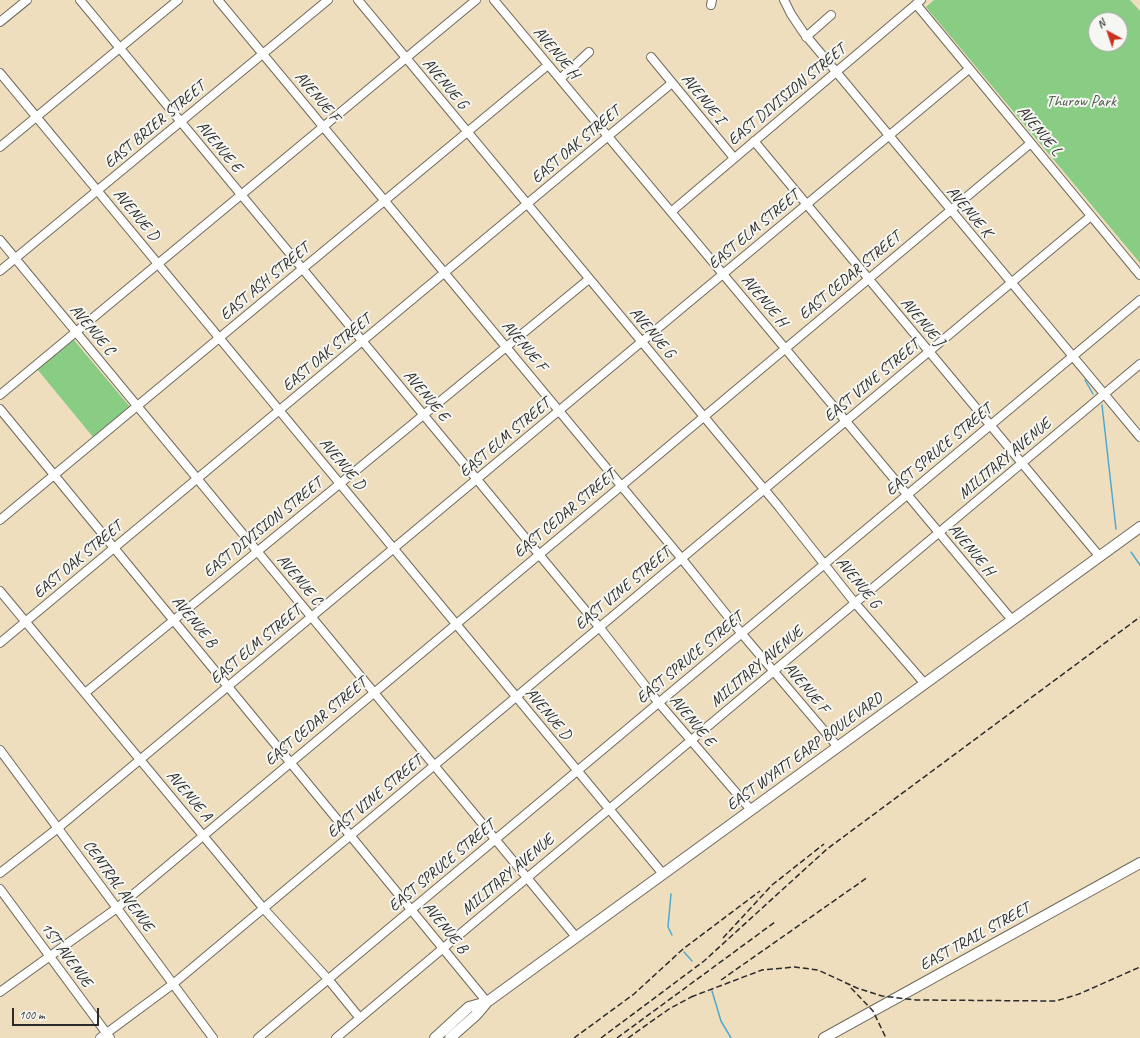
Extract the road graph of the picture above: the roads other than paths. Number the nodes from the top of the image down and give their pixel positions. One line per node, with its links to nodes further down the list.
1 (27, 0): 12 (street)
2 (80, 0): 14 (street, AVENUE E)
3 (178, 0): 14 (street)
4 (218, 0): 16 (street, AVENUE F)
5 (328, 0): 16 (street, EAST BRIER STREET)
6 (358, 0): 18 (street, AVENUE G)
7 (476, 0): 18 (street)
8 (494, 0): 19 (street, AVENUE H)
9 (784, 0): 13 (street, AVENUE K)
10 (919, 2): 20 (street, AVENUE L); 21 (street, EAST DIVISION STREET)
11 (831, 15): 13 (street)
12 (0, 22)
13 (806, 37): 21 (street, AVENUE K)
14 (120, 48): 25 (street); 26 (street, AVENUE E)
15 (589, 52): 23 (street)
16 (263, 54): 26 (street, EAST BRIER STREET); 27 (street, AVENUE F)
17 (651, 57): 24 (street, AVENUE I)
18 (406, 58): 27 (street); 28 (street, AVENUE G)
19 (548, 65): 23 (street, AVENUE H); 28 (street, EAST ASH STREET)
20 (969, 69): 29 (street, EAST ELM STREET); 32 (street, AVENUE L)
21 (836, 72): 29 (street, AVENUE K); 31 (street, EAST DIVISION STREET)
22 (0, 73): 25 (street, AVENUE D)
23 (560, 79): 30 (street, AVENUE H)
24 (672, 83): 30 (street, EAST OAK STREET); 34 (street, AVENUE I)
25 (37, 117): 33 (street); 35 (street, AVENUE D)
26 (180, 122): 35 (street, EAST BRIER STREET); 36 (street, AVENUE E)
27 (324, 127): 36 (street); 37 (street, AVENUE F)
28 (468, 132): 37 (street, EAST ASH STREET); 38 (street, AVENUE G)
29 (888, 136): 39 (street, EAST ELM STREET); 40 (street, AVENUE K)
30 (608, 137): 38 (street, EAST OAK STREET); 41 (street, AVENUE H)
31 (754, 141): 34 (street, EAST DIVISION STREET); 39 (street, AVENUE J)
32 (1031, 143): 40 (street, EAST CEDAR STREET); 42 (street, AVENUE L)
33 (0, 147)
34 (734, 158): 41 (street, EAST DIVISION STREET)
35 (98, 191): 44 (street, EAST BRIER STREET); 45 (street, AVENUE D)
36 (241, 195): 45 (street); 46 (street, AVENUE E)
37 (385, 201): 46 (street, EAST ASH STREET); 48 (street, AVENUE F)
38 (527, 204): 48 (street, EAST OAK STREET); 51 (street, AVENUE G)
39 (807, 204): 49 (street, EAST ELM STREET); 52 (street, AVENUE J)
40 (950, 211): 52 (street, EAST CEDAR STREET); 53 (street, AVENUE K)
41 (671, 212): 49 (street, AVENUE H)
42 (1092, 216): 50 (street, AVENUE L); 53 (street, EAST VINE STREET)
43 (0, 240): 44 (street, AVENUE C)
44 (15, 259): 47 (street, EAST BRIER STREET); 55 (street, AVENUE C)
45 (158, 264): 55 (street); 56 (street, AVENUE D)
46 (302, 269): 56 (street, EAST ASH STREET); 57 (street, AVENUE E)
47 (0, 271)
48 (445, 273): 57 (street, EAST OAK STREET); 59 (street, AVENUE F)
49 (723, 274): 58 (street, EAST ELM STREET); 60 (street, AVENUE H)
50 (1140, 275)
51 (589, 279): 58 (street, AVENUE G); 59 (street, EAST DIVISION STREET)
52 (868, 279): 60 (street, EAST CEDAR STREET); 61 (street, AVENUE J)
53 (1011, 283): 61 (street, EAST VINE STREET); 62 (street, AVENUE K)
54 (1140, 300): 62 (street, EAST SPRUCE STREET)
55 (76, 332): 65 (street); 66 (street, AVENUE C)
56 (219, 338): 66 (street, EAST ASH STREET); 68 (street, AVENUE D)
57 (362, 341): 68 (street, EAST OAK STREET); 70 (street, AVENUE E)
58 (642, 342): 69 (street, EAST ELM STREET); 71 (street, AVENUE G)
59 (506, 347): 69 (street, AVENUE F); 70 (street, EAST DIVISION STREET)
60 (785, 349): 71 (street, EAST CEDAR STREET); 72 (street, AVENUE H)
61 (929, 352): 72 (street, EAST VINE STREET); 73 (street, AVENUE J)
62 (1073, 357): 64 (street, AVENUE K); 73 (street, EAST SPRUCE STREET)
63 (1140, 364): 64 (street, MILITARY AVENUE)
64 (1105, 394): 74 (street, AVENUE K); 75 (street, MILITARY AVENUE)
65 (0, 395)
66 (137, 406): 76 (street, EAST ASH STREET); 77 (street, AVENUE C)
67 (0, 409): 76 (street, AVENUE B)
68 (279, 411): 77 (street, EAST OAK STREET); 79 (street, AVENUE D)
69 (559, 411): 78 (street, EAST ELM STREET); 80 (street, AVENUE F)
70 (423, 415): 78 (street, AVENUE E); 79 (street, EAST DIVISION STREET)
71 (704, 417): 80 (street, EAST CEDAR STREET); 81 (street, AVENUE G)
72 (846, 421): 81 (street, EAST VINE STREET); 82 (street, AVENUE H)
73 (991, 425): 75 (street, AVENUE J); 82 (street, EAST SPRUCE STREET)
74 (1140, 437)
75 (1022, 463): 85 (street, MILITARY AVENUE); 90 (street, AVENUE J)
76 (54, 475): 83 (street, EAST ASH STREET); 86 (street, AVENUE B)
77 (197, 479): 86 (street, EAST OAK STREET); 88 (street, AVENUE C)
78 (477, 479): 87 (street, EAST ELM STREET); 89 (street, AVENUE E)
79 (340, 484): 87 (street, AVENUE D); 88 (street, EAST DIVISION STREET)
80 (621, 486): 89 (street, EAST CEDAR STREET); 91 (street, AVENUE F)
81 (764, 490): 91 (street, EAST VINE STREET); 92 (street, AVENUE G)
82 (907, 495): 85 (street, AVENUE H); 92 (street, EAST SPRUCE STREET)
83 (0, 520)
84 (1140, 527): 90 (main road, EAST WYATT EARP BOULEVARD)
85 (939, 533): 94 (street, MILITARY AVENUE); 97 (street, AVENUE H)
86 (114, 548): 96 (street, AVENUE B); 98 (street, EAST OAK STREET)
87 (394, 549): 95 (street, EAST ELM STREET); 99 (street, AVENUE D)
88 (257, 552): 95 (street, AVENUE C); 96 (street, EAST DIVISION STREET)
89 (539, 554): 99 (street, EAST CEDAR STREET); 100 (street, AVENUE E)
90 (1100, 557): 97 (main road, EAST WYATT EARP BOULEVARD)
91 (682, 559): 100 (street, EAST VINE STREET); 101 (street, AVENUE F)
92 (823, 564): 94 (street, AVENUE G); 101 (street, EAST SPRUCE STREET)
93 (0, 590): 98 (street, AVENUE A)
94 (855, 603): 103 (street, MILITARY AVENUE); 104 (street, AVENUE G)
95 (311, 617): 105 (street, EAST ELM STREET); 107 (street, AVENUE C)
96 (174, 620): 105 (street, AVENUE B); 106 (street, EAST DIVISION STREET)
97 (1012, 620): 104 (main road, EAST WYATT EARP BOULEVARD)
98 (26, 622): 102 (street, EAST OAK STREET); 106 (street, AVENUE A)
99 (456, 624): 107 (street, EAST CEDAR STREET); 108 (street, AVENUE D)
100 (600, 628): 108 (street, EAST VINE STREET); 109 (street, AVENUE E)
101 (742, 634): 103 (street, AVENUE F); 109 (street, EAST SPRUCE STREET)
102 (0, 643)
103 (773, 671): 110 (street, MILITARY AVENUE); 111 (street, AVENUE F)
104 (925, 684): 111 (main road, EAST WYATT EARP BOULEVARD)
105 (228, 686): 113 (street, EAST ELM STREET); 115 (street, AVENUE B)
106 (85, 693): 113 (street, AVENUE A)
107 (374, 693): 115 (street, EAST CEDAR STREET); 116 (street, AVENUE C)
108 (516, 697): 116 (street, EAST VINE STREET); 117 (street, AVENUE D)
109 (658, 702): 110 (street, AVENUE E); 117 (street, EAST SPRUCE STREET)
110 (691, 741): 118 (street, MILITARY AVENUE); 119 (street, AVENUE E)
111 (838, 747): 119 (main road, EAST WYATT EARP BOULEVARD)
112 (0, 750): 114 (street, CENTRAL AVENUE)
113 (140, 759): 120 (street, EAST ELM STREET); 121 (street, AVENUE A)
114 (3, 760): 120 (street, CENTRAL AVENUE)
115 (290, 762): 121 (street, EAST CEDAR STREET); 122 (street, AVENUE B)
116 (434, 766): 122 (street, EAST VINE STREET); 123 (street, AVENUE C)
117 (577, 771): 118 (street, AVENUE D); 123 (street, EAST SPRUCE STREET)
118 (609, 809): 126 (street, AVENUE D); 127 (street, MILITARY AVENUE)
119 (751, 810): 126 (main road, EAST WYATT EARP BOULEVARD)
120 (58, 828): 125 (street, EAST ELM STREET); 129 (street, CENTRAL AVENUE)
121 (203, 835): 129 (street, EAST CEDAR STREET); 130 (street, AVENUE A)
122 (351, 836): 130 (street, EAST VINE STREET); 131 (street, AVENUE B)
123 (495, 840): 127 (street, AVENUE C); 131 (street, EAST SPRUCE STREET)
124 (1140, 863): 146 (main road, EAST TRAIL STREET)
125 (0, 873)
126 (663, 874): 132 (main road, EAST WYATT EARP BOULEVARD)
127 (527, 878): 132 (street, AVENUE C); 133 (street, MILITARY AVENUE)
128 (0, 889): 134 (street, 1ST AVENUE)
129 (117, 908): 134 (street, EAST CEDAR STREET); 136 (street, CENTRAL AVENUE)
130 (264, 908): 135 (street, AVENUE A); 136 (street, EAST VINE STREET)
131 (412, 910): 133 (street, AVENUE B); 135 (street, EAST SPRUCE STREET)
132 (576, 937): 138 (main road, EAST WYATT EARP BOULEVARD)
133 (443, 948): 138 (street, AVENUE B); 139 (street, MILITARY AVENUE)
134 (49, 956): 137 (street, EAST CEDAR STREET); 140 (street, 1ST AVENUE)
135 (328, 979): 139 (street, AVENUE A); 142 (street, EAST SPRUCE STREET)
136 (173, 984): 140 (street, EAST VINE STREET); 141 (street, CENTRAL AVENUE)
137 (0, 992)
138 (487, 1002): 144 (main road, EAST WYATT EARP BOULEVARD); 145 (main road, EAST WYATT EARP BOULEVARD)
139 (360, 1017): 143 (street, MILITARY AVENUE)
140 (106, 1037)
141 (213, 1038)
142 (258, 1038)
143 (336, 1038)
144 (435, 1038)
145 (450, 1038)
146 (824, 1038)

